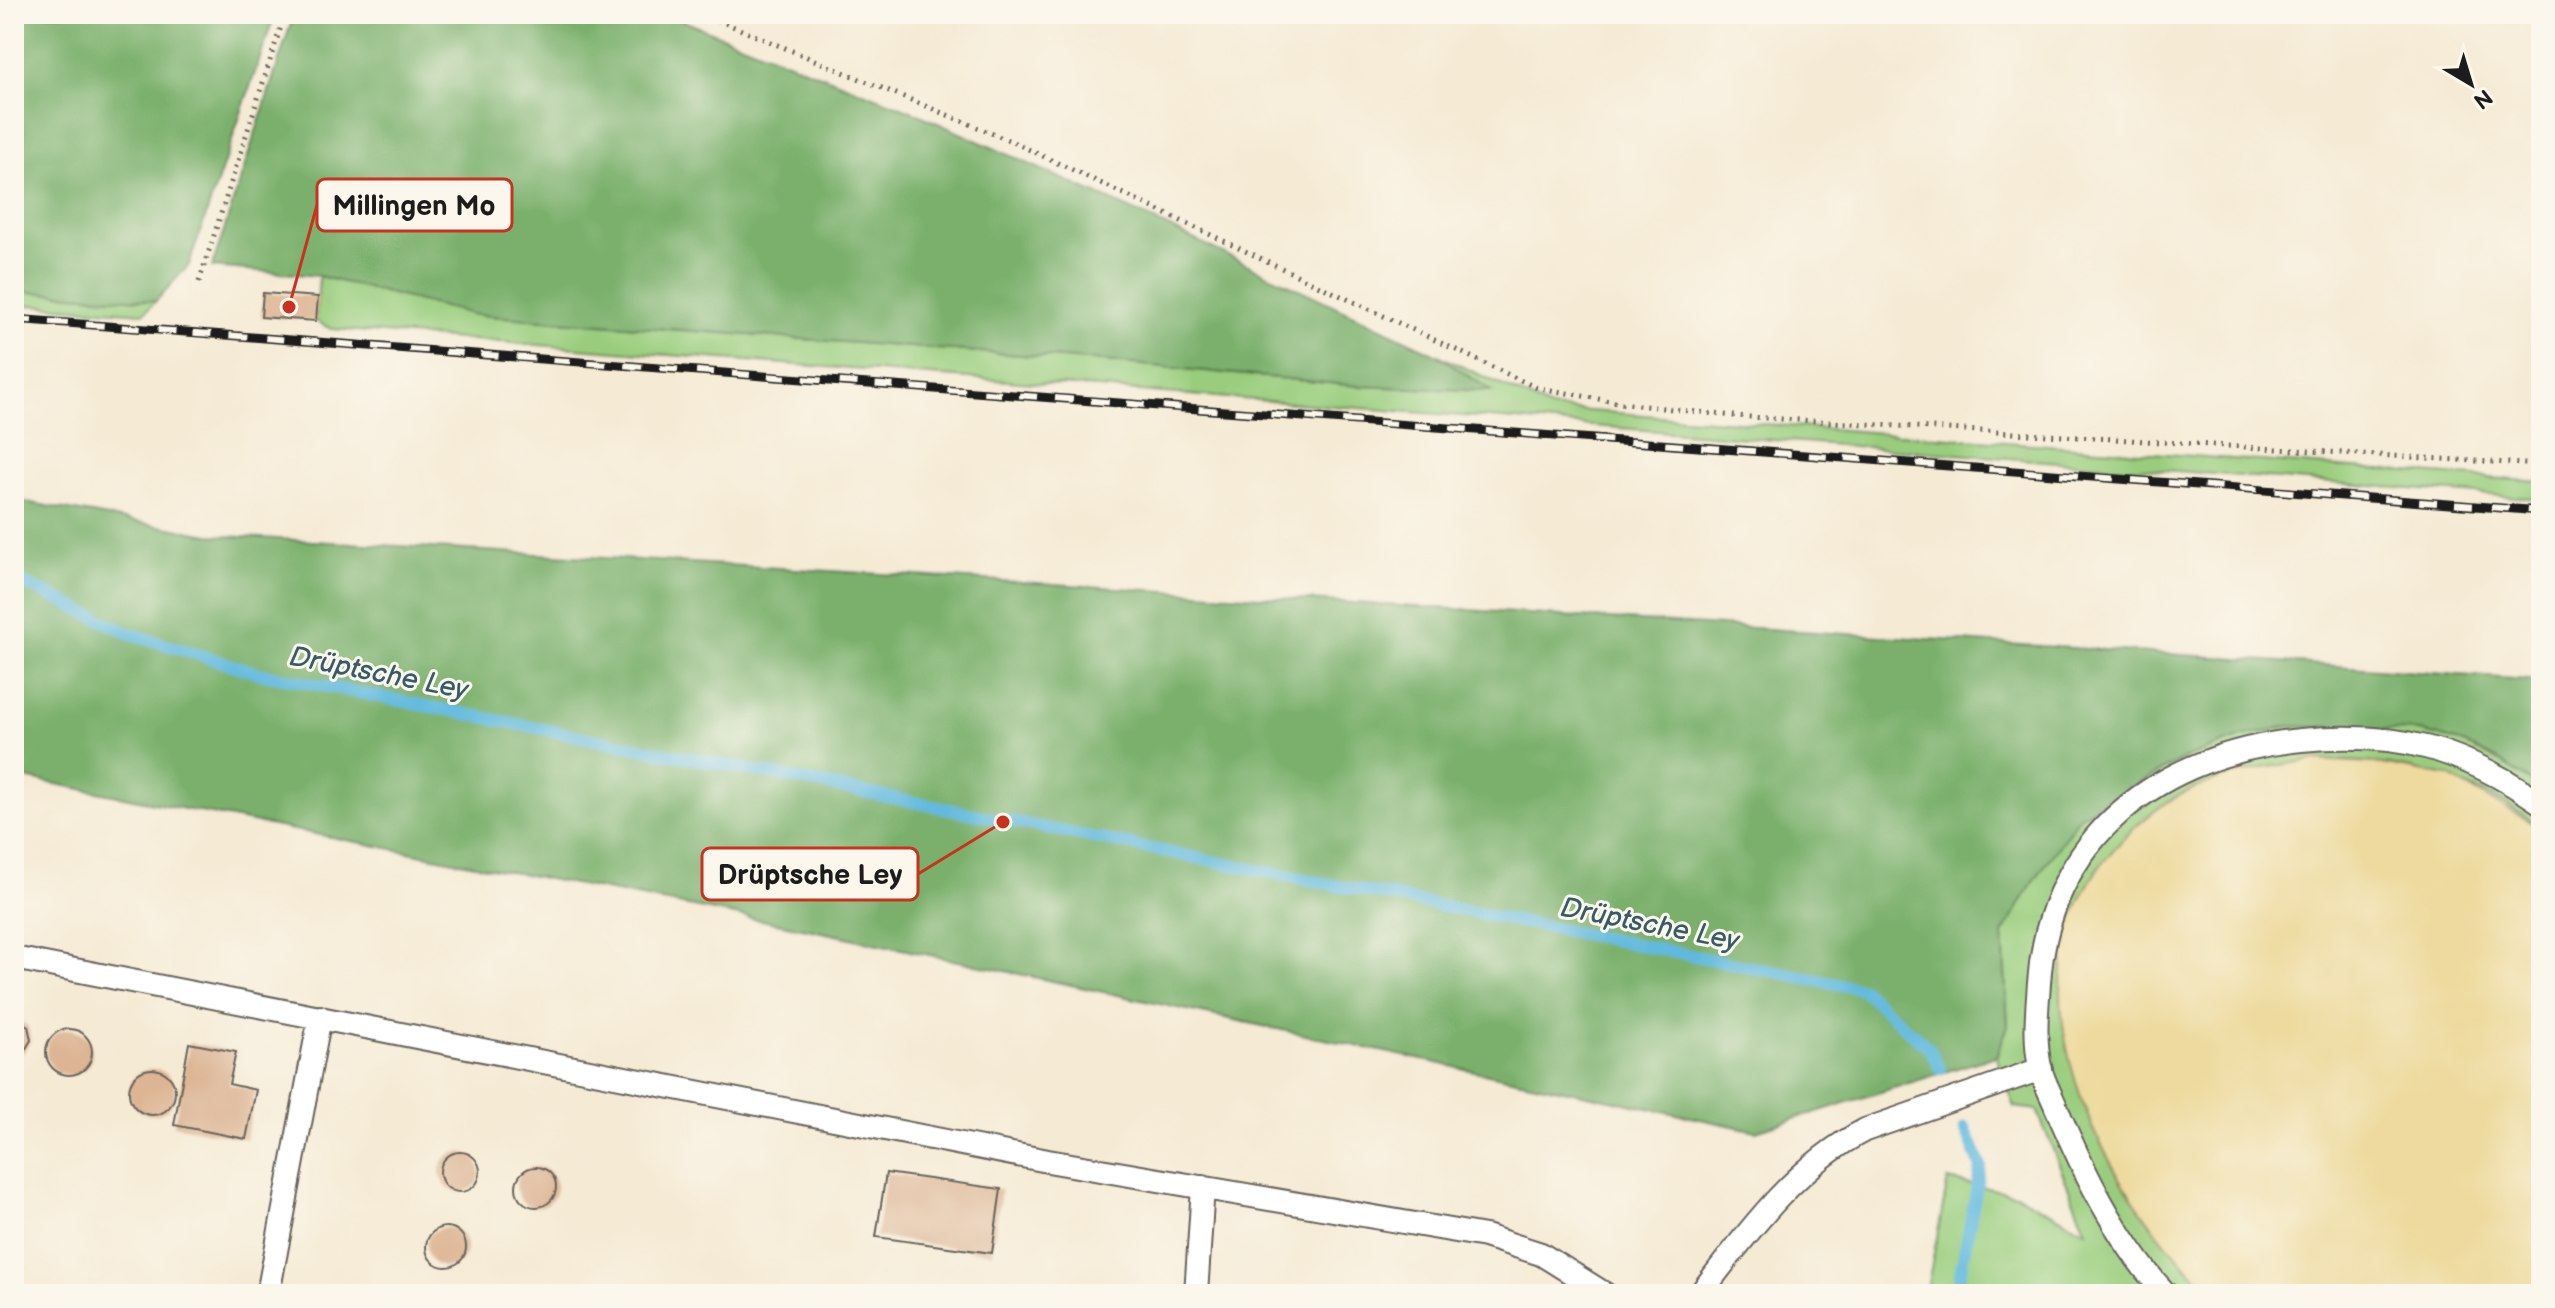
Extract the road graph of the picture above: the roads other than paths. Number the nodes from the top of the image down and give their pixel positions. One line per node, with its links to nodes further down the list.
1 (2541, 803): 4 (lane)
2 (14, 958): 3 (lane)
3 (320, 1017): 5 (lane); 6 (lane)
4 (2041, 1069): 9 (lane); 10 (lane)
5 (1203, 1187): 7 (lane); 8 (lane)
6 (268, 1294)
7 (1196, 1294)
8 (1605, 1294)
9 (1700, 1294)
10 (2166, 1294)

